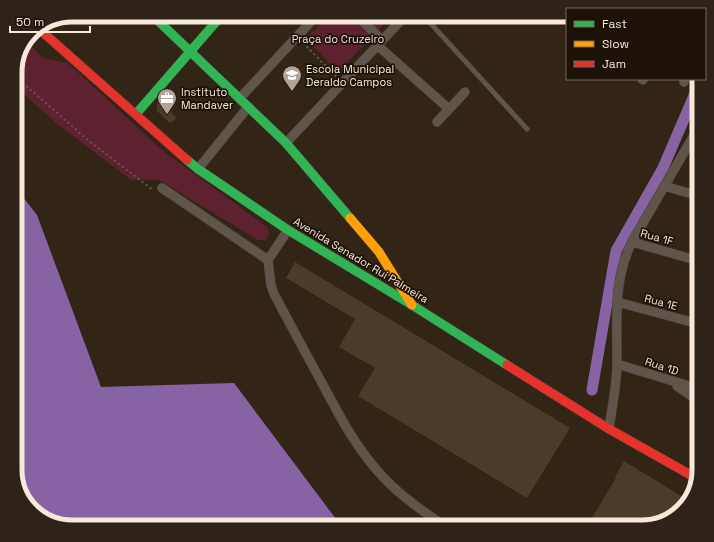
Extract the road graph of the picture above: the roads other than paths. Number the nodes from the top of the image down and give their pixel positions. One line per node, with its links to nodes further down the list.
1 (159, 22): 9 (main road)
2 (216, 22): 9 (main road)
3 (310, 22): 11 (street)
4 (362, 22): 8 (street)
5 (399, 22): 8 (street)
6 (429, 22): 16 (lane)
7 (42, 32): 14 (main road, Avenida Senador Rui Palmeira)
8 (380, 42): 13 (street); 18 (street)
9 (191, 52): 11 (main road); 14 (main road)
10 (465, 92): 13 (street)
11 (240, 98): 12 (main road)
12 (248, 107): 18 (main road); 19 (street)
13 (449, 109): 15 (street)
14 (136, 114): 19 (main road, Avenida Senador Rui Palmeira)
15 (437, 122)
16 (527, 129)
17 (692, 139): 20 (street)
18 (286, 143): 28 (main road)
19 (198, 169): 23 (main road, Avenida Senador Rui Palmeira)
20 (664, 186): 22 (street); 24 (street)
21 (160, 191): 26 (street)
22 (692, 194)
23 (288, 230): 26 (street); 28 (main road, Avenida Senador Rui Palmeira)
24 (632, 242): 25 (street, Rua 1F); 27 (street)
25 (692, 259)
26 (268, 260): 36 (street)
27 (617, 302): 29 (street, Rua 1E); 30 (street)
28 (412, 305): 34 (main road, Avenida Senador Rui Palmeira)
29 (692, 322)
30 (617, 364): 31 (street, Rua 1D); 34 (street)
31 (670, 381): 32 (street, Rua 1D); 33 (street)
32 (692, 387)
33 (692, 396)
34 (610, 429): 35 (main road, Avenida Senador Rui Palmeira)
35 (692, 476)
36 (436, 520)

